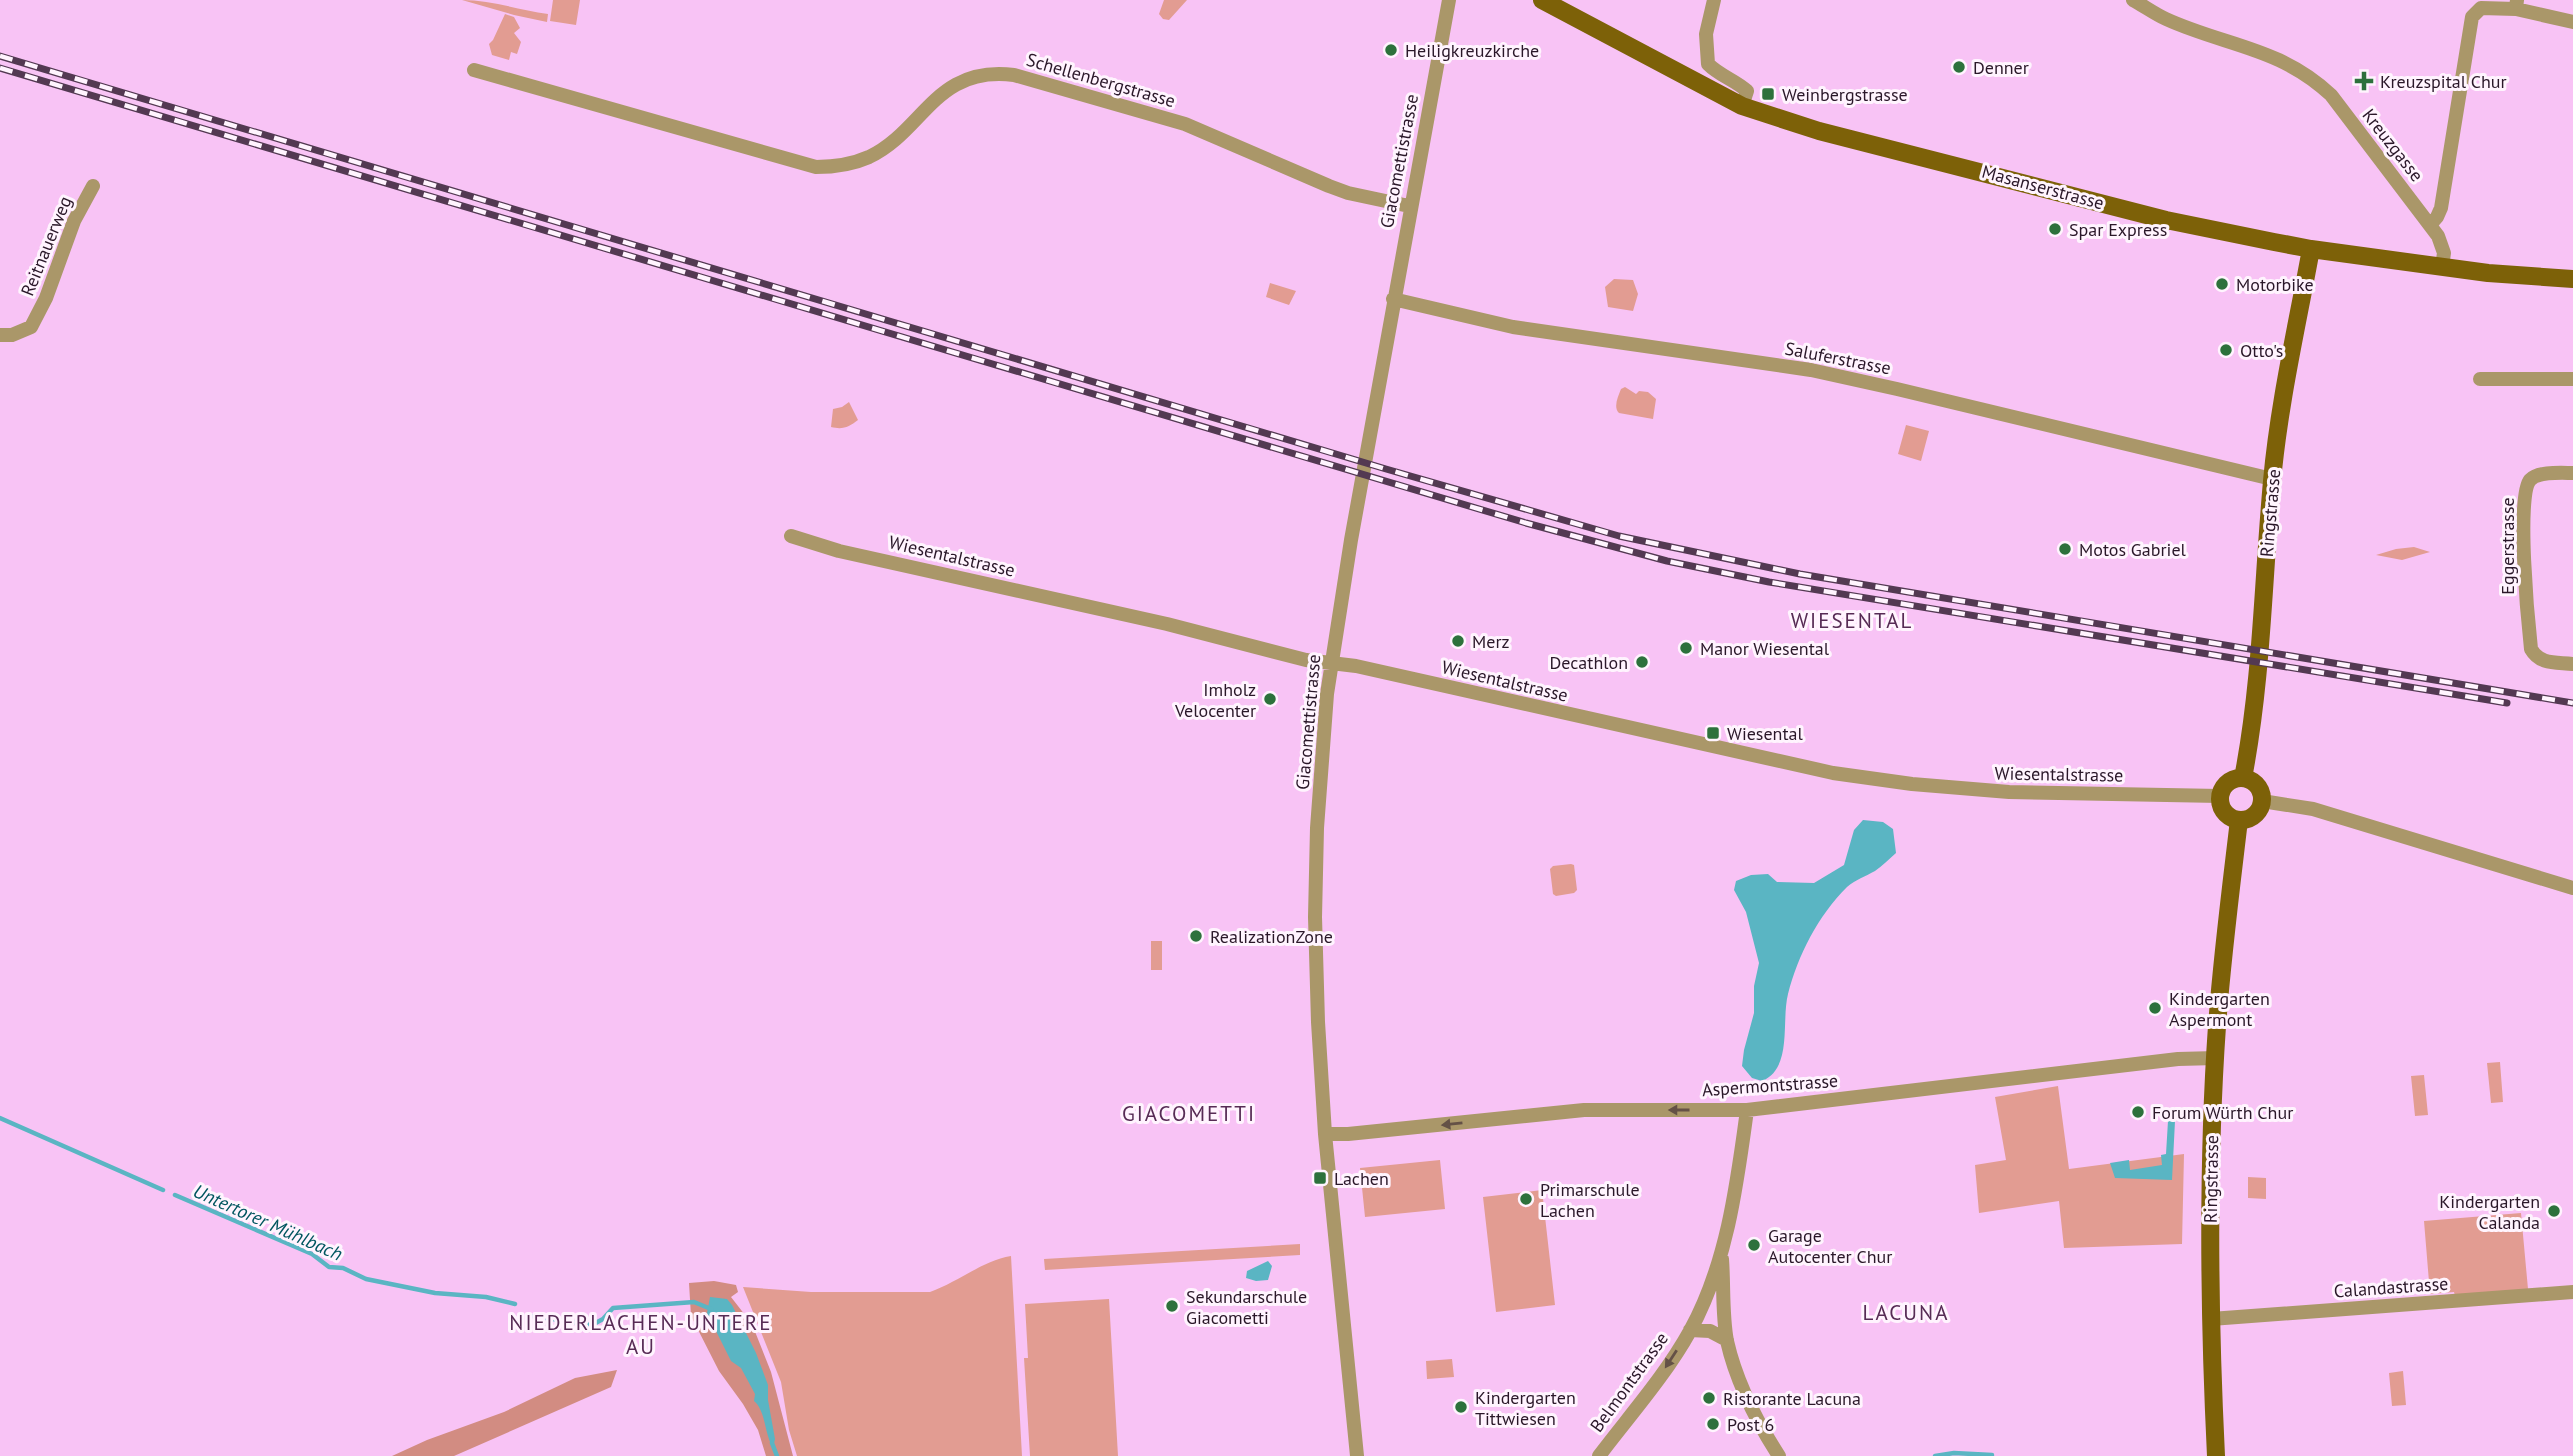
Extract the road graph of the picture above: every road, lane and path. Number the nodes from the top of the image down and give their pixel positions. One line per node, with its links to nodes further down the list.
1 (1448, 0): 10 (street, Giacomettistrasse)
2 (1542, 0): 8 (main road, Masanserstrasse)
3 (1714, 0): 8 (street)
4 (2133, 0): 11 (street, Kreuzgasse)
5 (2516, 4): 6 (street); 11 (street)
6 (2573, 22)
7 (474, 70): 10 (street, Schellenbergstrasse)
8 (1742, 106): 12 (main road, Masanserstrasse)
9 (93, 186): 16 (street, Reitnauerweg)
10 (1409, 206): 15 (street, Giacomettistrasse)
11 (2430, 225): 13 (street, Kreuzgasse)
12 (2311, 249): 13 (main road, Masanserstrasse); 20 (main road, Ringstrasse)
13 (2442, 267): 14 (main road, Masanserstrasse)
14 (2573, 279)
15 (1393, 299): 20 (street, Saluferstrasse); 22 (street, Giacomettistrasse)
16 (0, 335)
17 (2480, 379): 18 (street)
18 (2573, 379)
19 (2573, 473): 23 (street, Eggerstrasse)
20 (2272, 479): 24 (main road, Ringstrasse)
21 (791, 536): 22 (street, Wiesentalstrasse)
22 (1332, 664): 25 (street, Wiesentalstrasse); 31 (street, Giacomettistrasse)
23 (2573, 664)
24 (2244, 778): 25 (main road); 26 (main road)
25 (2220, 796): 27 (main road)
26 (2262, 801): 27 (main road); 28 (street)
27 (2239, 820): 29 (main road, Ringstrasse)
28 (2573, 888)
29 (2216, 1058): 30 (street, Aspermontstrasse); 34 (main road, Ringstrasse)
30 (1747, 1110): 31 (street, Aspermontstrasse, one-way to 31); 32 (street, Belmontstrasse)
31 (1325, 1134): 37 (street, Giacomettistrasse)
32 (1722, 1254): 35 (street, Belmontstrasse); 36 (street, Belmontstrasse)
33 (2573, 1293): 34 (street, Calandastrasse)
34 (2211, 1319): 40 (main road, Ringstrasse)
35 (1690, 1330): 36 (street, Belmontstrasse); 38 (street, Belmontstrasse, one-way to 38)
36 (1727, 1340): 39 (street, Belmontstrasse)
37 (1357, 1456)
38 (1599, 1456)
39 (1779, 1456)
40 (2216, 1456)

